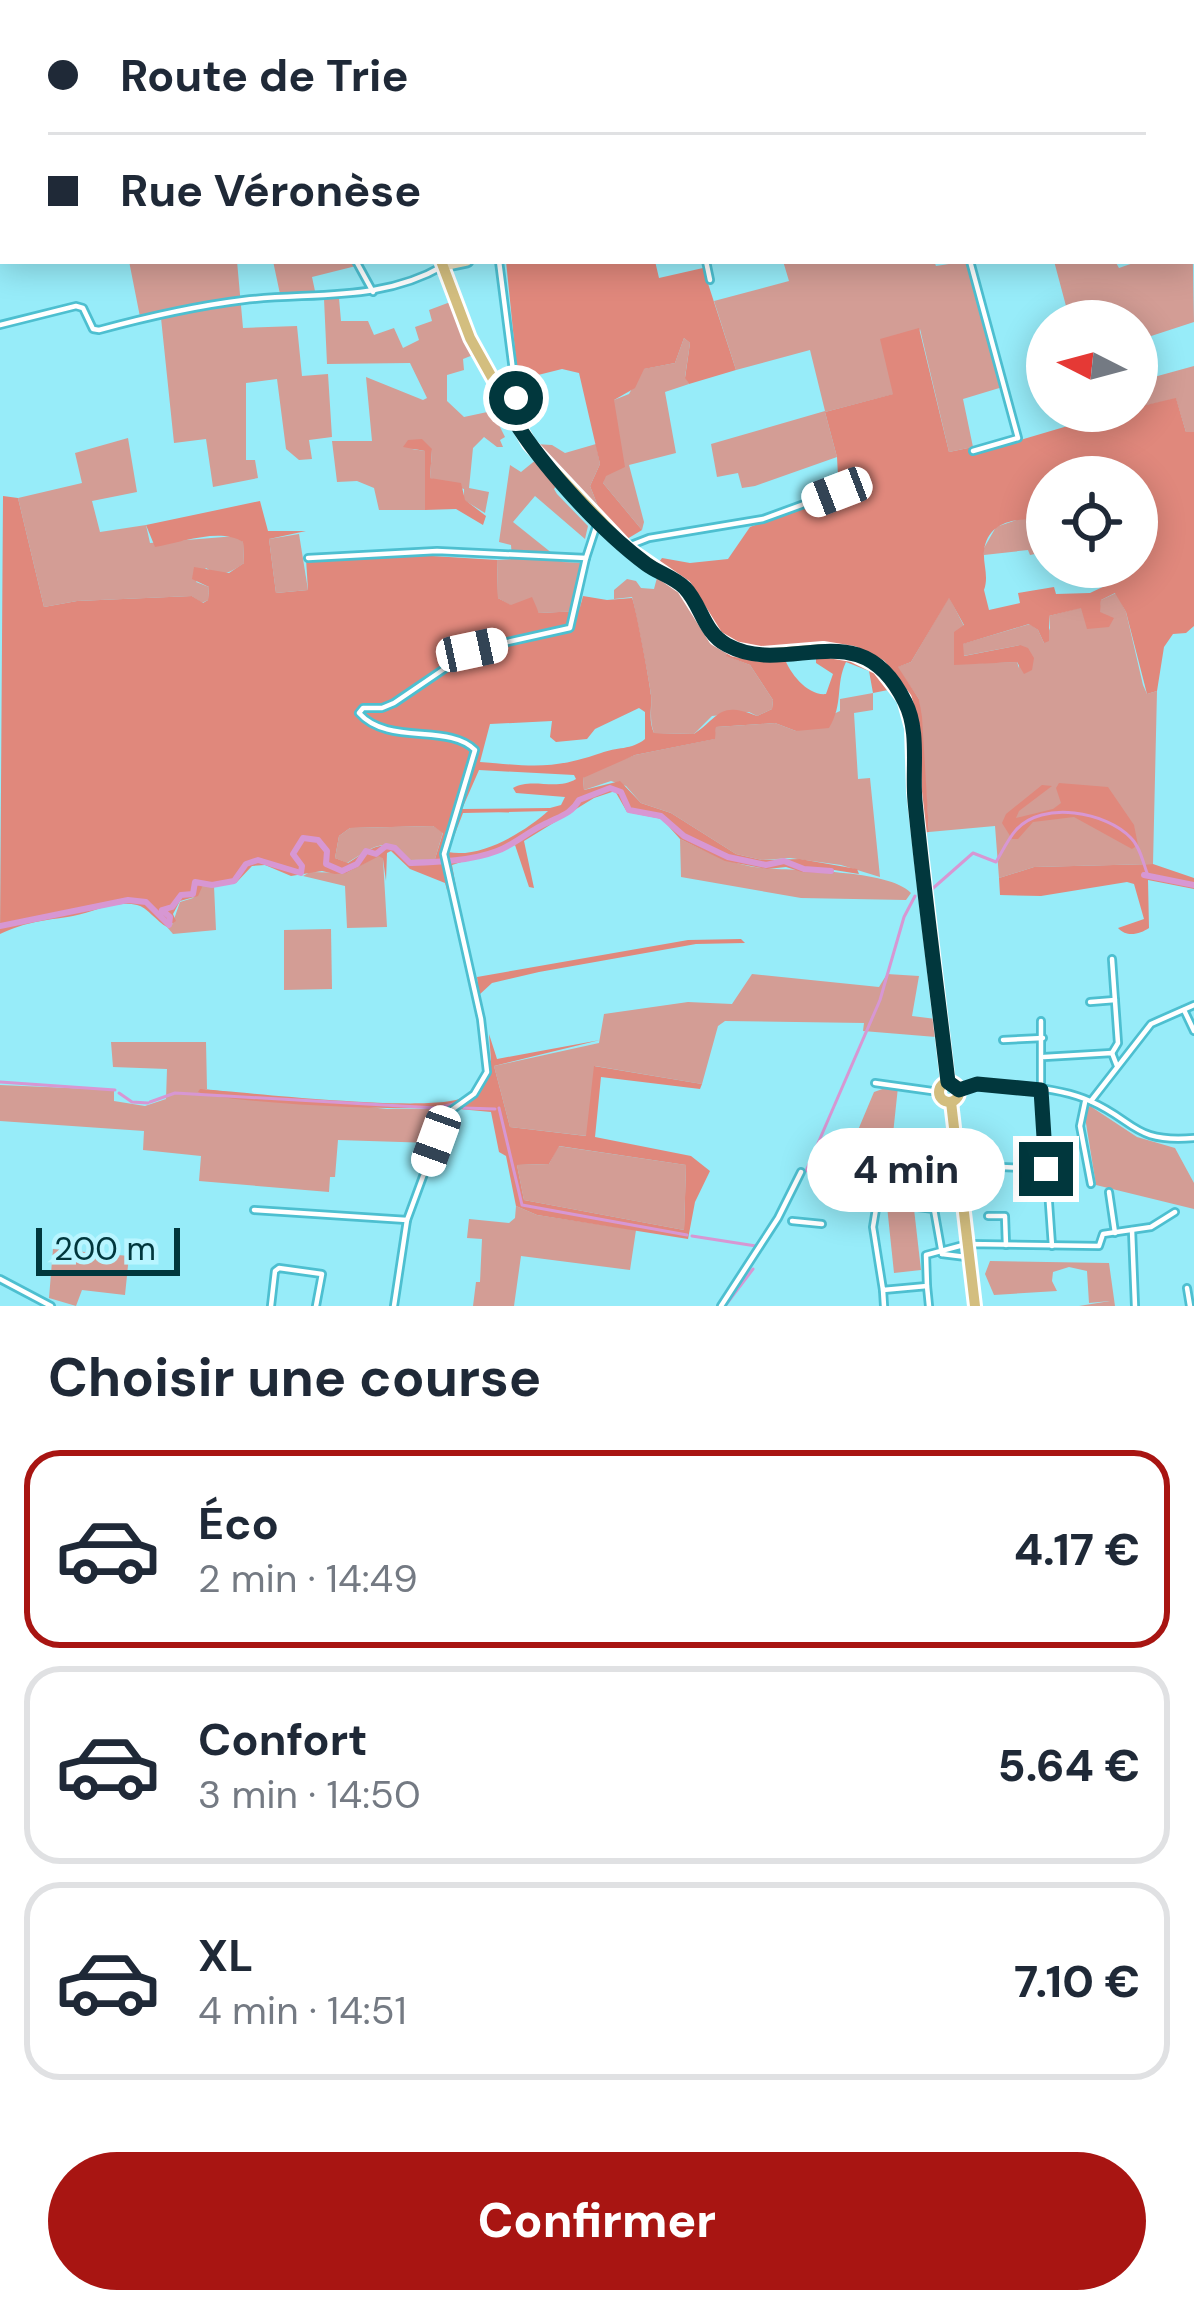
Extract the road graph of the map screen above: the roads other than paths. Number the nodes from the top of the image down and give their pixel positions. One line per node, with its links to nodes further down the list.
1 (358, 264): 7 (street)
2 (442, 264): 7 (street); 9 (main road)
3 (500, 264): 9 (street)
4 (707, 264): 6 (street)
5 (971, 264): 10 (street)
6 (710, 280)
7 (373, 292): 8 (street)
8 (0, 325)
9 (507, 408): 12 (main road)
10 (973, 451)
11 (837, 492): 13 (street)
12 (599, 520): 13 (main road); 15 (street)
13 (626, 547): 31 (main road)
14 (308, 558): 15 (street)
15 (586, 559): 43 (street)
16 (1112, 959): 17 (street)
17 (1115, 1000): 18 (street); 25 (street)
18 (1090, 1002)
19 (1194, 1005): 20 (street)
20 (1184, 1010): 22 (street); 26 (street)
21 (1041, 1021): 23 (street)
22 (1194, 1031)
23 (1043, 1038): 24 (street); 28 (street)
24 (1003, 1040)
25 (1118, 1043): 26 (street); 27 (street)
26 (1132, 1047): 29 (street)
27 (1112, 1053): 28 (street); 29 (street)
28 (1043, 1058): 32 (street)
29 (1117, 1066): 33 (street)
30 (875, 1083): 31 (street)
31 (949, 1088): 32 (street); 35 (main road)
32 (1041, 1090): 33 (street); 36 (street)
33 (1089, 1100): 34 (street); 38 (street)
34 (1192, 1139)
35 (958, 1165): 36 (street); 50 (main road)
36 (1046, 1169): 49 (street)
37 (801, 1172): 60 (street)
38 (1090, 1184)
39 (1109, 1192): 47 (street)
40 (254, 1210): 43 (street)
41 (1175, 1212): 46 (street)
42 (988, 1216): 48 (street)
43 (407, 1220): 59 (street)
44 (792, 1221): 45 (street)
45 (822, 1224)
46 (1132, 1230): 47 (street); 64 (street)
47 (1115, 1233): 49 (street)
48 (1006, 1245): 49 (street); 50 (street)
49 (1052, 1246)
50 (968, 1251): 51 (street); 51 (street); 63 (main road)
51 (942, 1254): 53 (street); 55 (street)
52 (0, 1279): 56 (street)
53 (927, 1286): 55 (street); 62 (street)
54 (1187, 1288): 65 (street)
55 (883, 1290): 61 (street)
56 (51, 1306)
57 (271, 1306): 58 (street)
58 (316, 1306)
59 (394, 1306)
60 (722, 1306)
61 (884, 1306)
62 (928, 1306)
63 (975, 1306)
64 (1135, 1306)
65 (1190, 1306)

